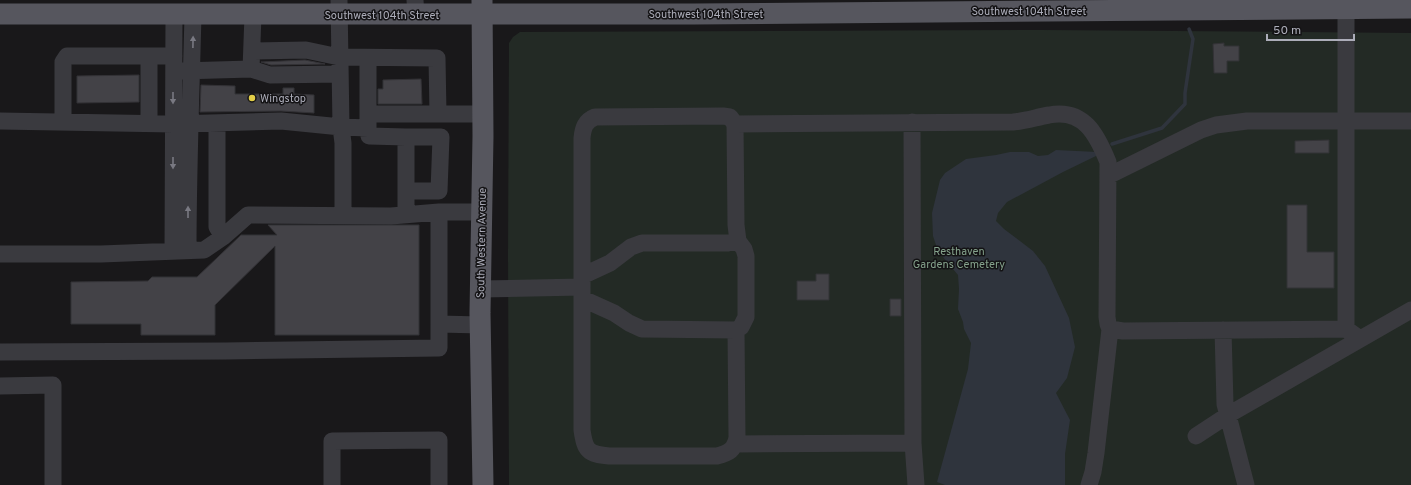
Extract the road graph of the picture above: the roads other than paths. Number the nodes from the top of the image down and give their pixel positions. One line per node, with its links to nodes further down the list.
1 (1188, 5): 2 (main road, Southwest 104th Street); 3 (main road, Southwest 104th Street)
2 (1209, 5): 11 (main road, Southwest 104th Street)
3 (951, 6): 6 (main road, Southwest 104th Street)
4 (543, 7): 5 (main road, Southwest 104th Street); 9 (main road, Southwest 104th Street)
5 (659, 7): 6 (main road, Southwest 104th Street)
6 (796, 7)
7 (339, 8): 8 (main road, Southwest 104th Street); 14 (main road, Southwest 104th Street); 17 (lane)
8 (415, 8): 9 (main road, Southwest 104th Street)
9 (482, 8): 24 (main road, South Western Avenue)
10 (1411, 8): 11 (main road, Southwest 104th Street)
11 (1346, 9): 30 (lane)
12 (192, 11): 13 (main road, Southwest 104th Street); 14 (main road, Southwest 104th Street); 19 (lane); 21 (lane, one-way to 12)
13 (0, 14)
14 (253, 15): 15 (lane)
15 (252, 50): 17 (lane); 20 (lane)
16 (149, 56): 19 (lane); 26 (lane); 31 (lane)
17 (339, 57): 18 (lane); 22 (lane)
18 (368, 58): 23 (lane); 27 (lane)
19 (173, 64): 21 (lane); 34 (lane, one-way to 34)
20 (251, 69): 21 (lane); 22 (lane)
21 (192, 71): 32 (lane)
22 (339, 74): 36 (lane)
23 (438, 114): 24 (lane); 27 (lane)
24 (483, 114): 41 (main road, South Western Avenue)
25 (0, 121): 26 (lane)
26 (63, 121): 31 (lane)
27 (368, 121): 36 (lane); 37 (lane)
28 (1411, 121): 30 (lane)
29 (912, 122): 35 (lane); 38 (lane); 62 (lane)
30 (1347, 122): 38 (lane); 54 (lane)
31 (149, 123): 34 (lane)
32 (191, 123): 33 (lane); 34 (lane); 46 (lane, one-way to 32)
33 (217, 123): 36 (lane); 44 (lane)
34 (173, 124): 46 (lane, one-way to 46)
35 (735, 124): 45 (lane); 48 (lane)
36 (341, 127): 42 (lane)
37 (406, 137): 39 (lane); 39 (lane)
38 (1108, 176): 53 (lane)
39 (406, 191): 43 (lane)
40 (439, 212): 41 (lane); 43 (lane); 51 (lane)
41 (481, 212): 49 (main road, South Western Avenue)
42 (343, 215): 43 (lane); 44 (lane)
43 (406, 215)
44 (223, 238): 46 (lane)
45 (738, 241): 48 (lane); 55 (lane)
46 (180, 251): 47 (lane)
47 (0, 254)
48 (582, 287): 49 (lane); 55 (lane); 63 (lane)
49 (481, 289): 52 (main road, South Western Avenue)
50 (1411, 310): 57 (lane)
51 (440, 324): 52 (lane); 58 (lane)
52 (481, 325): 67 (main road, South Western Avenue)
53 (1110, 329): 56 (lane); 69 (lane)
54 (1346, 329): 56 (lane); 57 (lane)
55 (736, 330): 63 (lane)
56 (1223, 330): 60 (lane)
57 (1360, 338): 60 (lane)
58 (0, 352)
59 (0, 386): 64 (lane)
60 (1228, 415): 61 (lane); 70 (lane)
61 (1196, 436)
62 (913, 443): 63 (lane); 68 (lane)
63 (736, 444)
64 (53, 485)
65 (332, 485): 66 (lane)
66 (439, 485)
67 (483, 485)
68 (916, 485)
69 (1089, 485)
70 (1246, 485)

